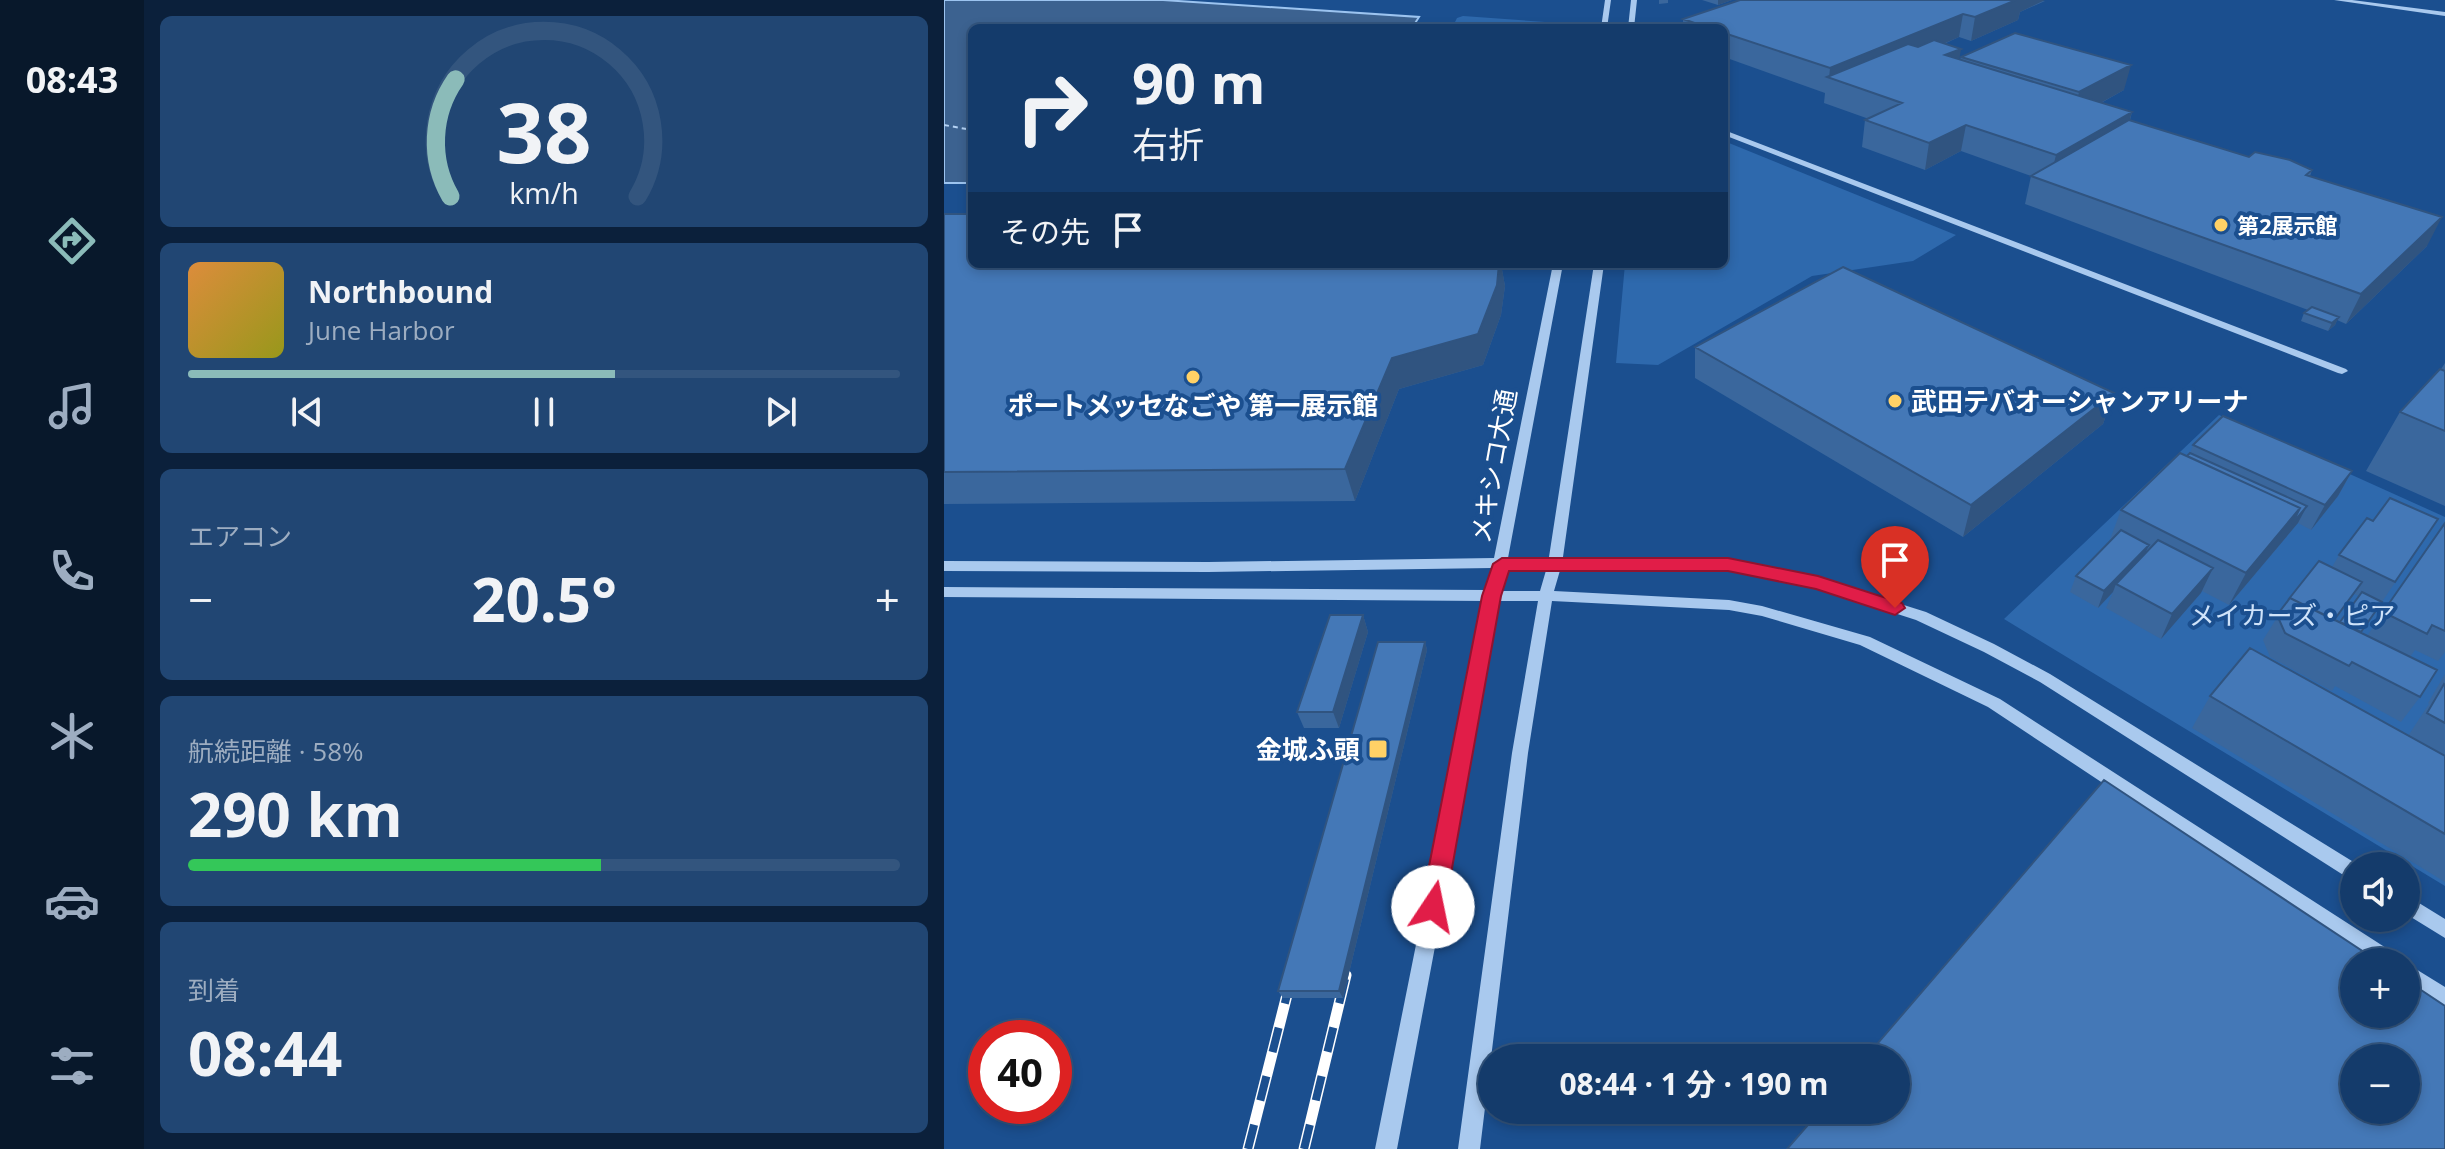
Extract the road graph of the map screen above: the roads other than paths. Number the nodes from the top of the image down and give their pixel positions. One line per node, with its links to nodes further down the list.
1 (1608, 0): 7 (street)
2 (1634, 0): 8 (street)
3 (2337, 0): 6 (street)
4 (2394, 0): 5 (street)
5 (2445, 7)
6 (2445, 14)
7 (1605, 24)
8 (1631, 24)
9 (1728, 134): 12 (street)
10 (1557, 268): 14 (street, メキシコ大通)
11 (1598, 268): 13 (street)
12 (2342, 371)
13 (1555, 562): 14 (street); 18 (street); 19 (street)
14 (1502, 564): 15 (street); 17 (street, メキシコ大通)
15 (944, 566)
16 (944, 592): 17 (street)
17 (1492, 596): 18 (street); 25 (street, メキシコ大通)
18 (1546, 596): 22 (street); 26 (street)
19 (2340, 863)
20 (2420, 913): 21 (street)
21 (2445, 929)
22 (2369, 948)
23 (2420, 981): 24 (street)
24 (2445, 998)
25 (1386, 1149)
26 (1469, 1149)

